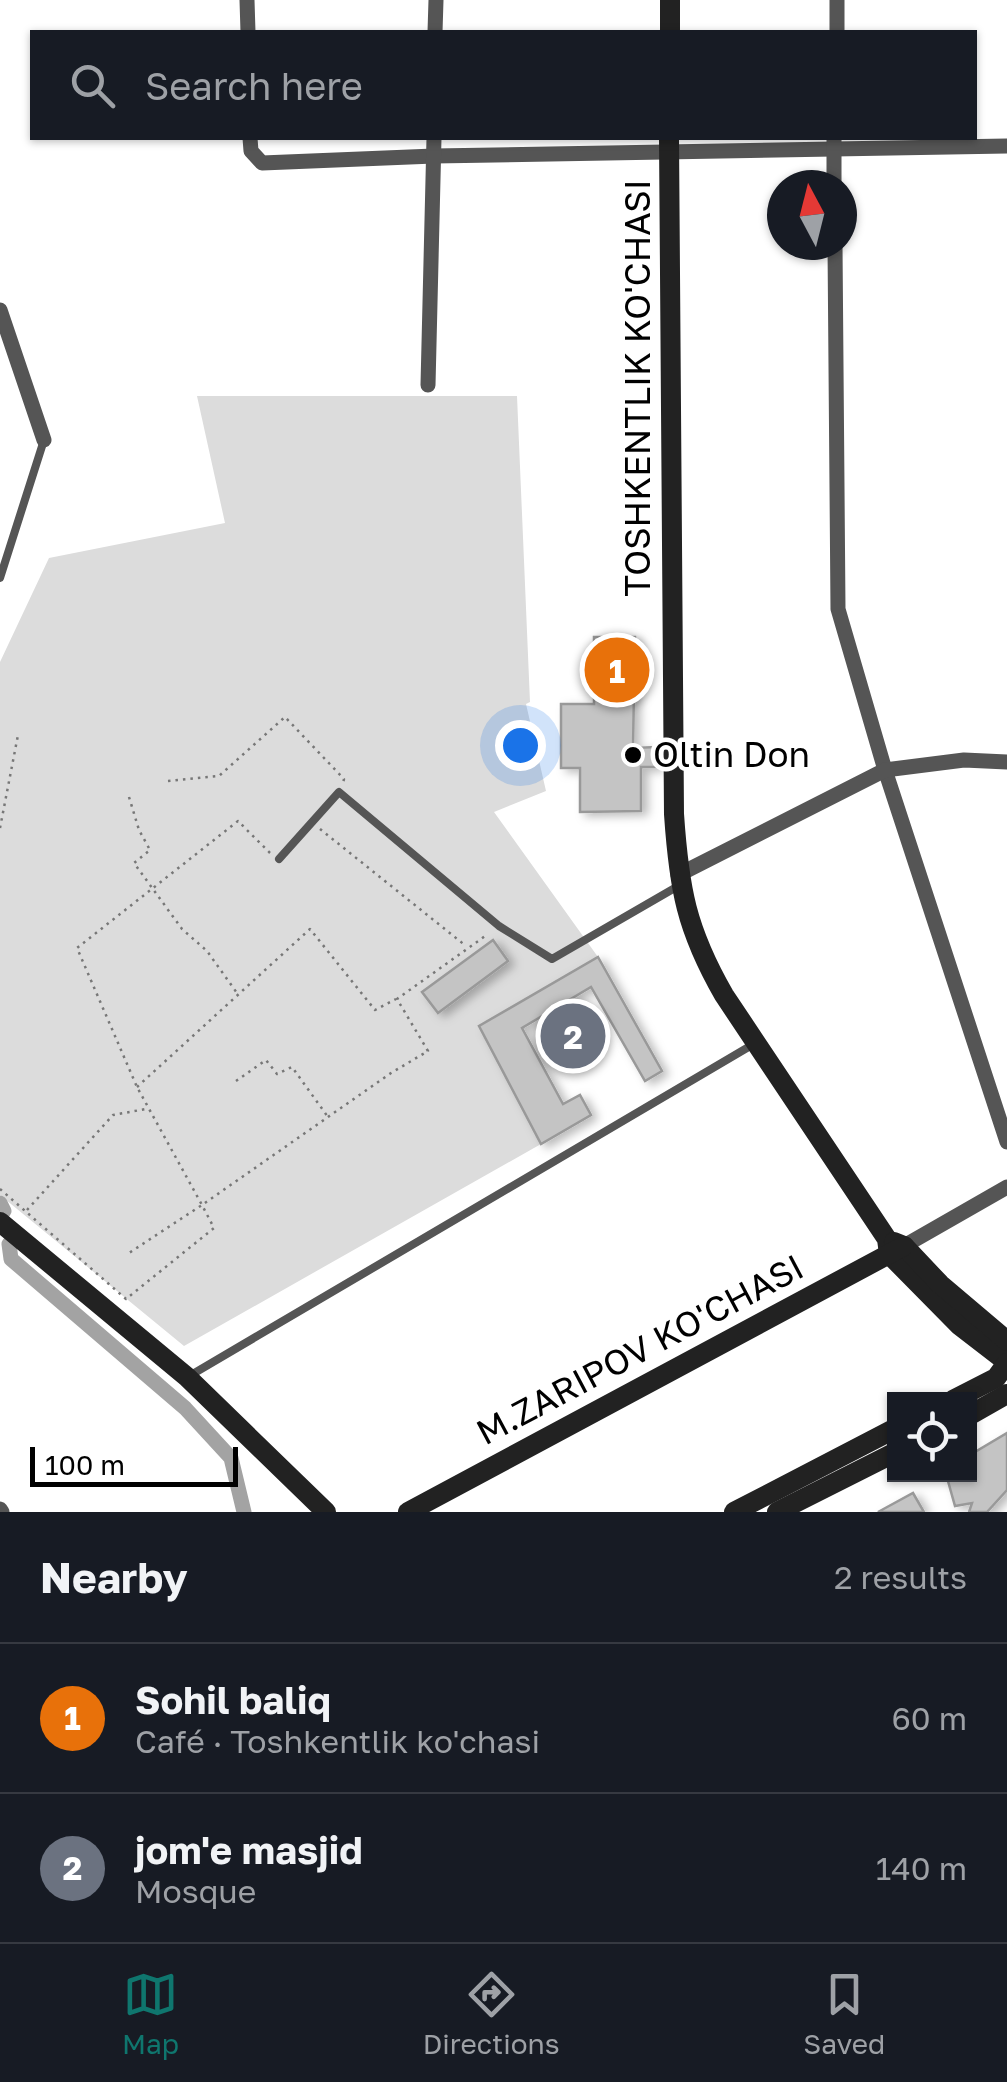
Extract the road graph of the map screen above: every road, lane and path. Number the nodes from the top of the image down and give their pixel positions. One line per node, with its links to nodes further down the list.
1 (247, 0): 5 (street)
2 (436, 0): 6 (street)
3 (670, 0): 7 (main road)
4 (837, 0): 8 (street)
5 (248, 30)
6 (435, 30)
7 (670, 30)
8 (836, 30)
9 (250, 140): 14 (street)
10 (434, 140): 14 (street)
11 (834, 143): 12 (street); 13 (street); 15 (street)
12 (669, 145): 14 (street); 30 (main road, TOSHKENTLIK KO'CHASI)
13 (1007, 146)
14 (434, 156): 18 (street)
15 (834, 170)
16 (835, 260): 23 (street)
17 (0, 310): 19 (street)
18 (428, 385)
19 (44, 440): 20 (lane)
20 (0, 578)
21 (18, 735): 28 (path)
22 (1007, 762): 23 (street)
23 (885, 770): 30 (street); 41 (street)
24 (168, 781): 25 (path)
25 (339, 792): 27 (lane); 32 (lane)
26 (129, 797): 31 (path)
27 (311, 822): 29 (lane); 33 (path)
28 (0, 828)
29 (280, 859): 31 (path)
30 (679, 880): 32 (lane); 36 (main road, TOSHKENTLIK KO'CHASI)
31 (152, 890): 34 (path); 38 (path)
32 (499, 926): 33 (path)
33 (468, 948): 35 (path)
34 (238, 994): 35 (path); 38 (path)
35 (397, 998): 40 (path)
36 (755, 1044): 47 (main road, TOSHKENTLIK KO'CHASI); 51 (lane)
37 (236, 1081): 40 (path)
38 (136, 1087): 39 (path)
39 (149, 1109): 44 (path); 45 (path)
40 (328, 1117): 44 (path)
41 (1007, 1142)
42 (1007, 1187): 47 (street)
43 (0, 1189): 45 (path)
44 (202, 1205): 45 (path); 48 (path)
45 (26, 1211)
46 (0, 1222): 51 (main road)
47 (893, 1246): 49 (main road); 50 (main road); 58 (main road, M.ZARIPOV KO'CHASI)
48 (126, 1256)
49 (1007, 1341)
50 (1005, 1368): 52 (main road)
51 (187, 1377): 57 (main road)
52 (969, 1392)
53 (1007, 1394): 54 (main road)
54 (977, 1411)
55 (887, 1433): 59 (main road)
56 (887, 1456): 60 (main road)
57 (326, 1512)
58 (408, 1512)
59 (734, 1512)
60 (777, 1512)

